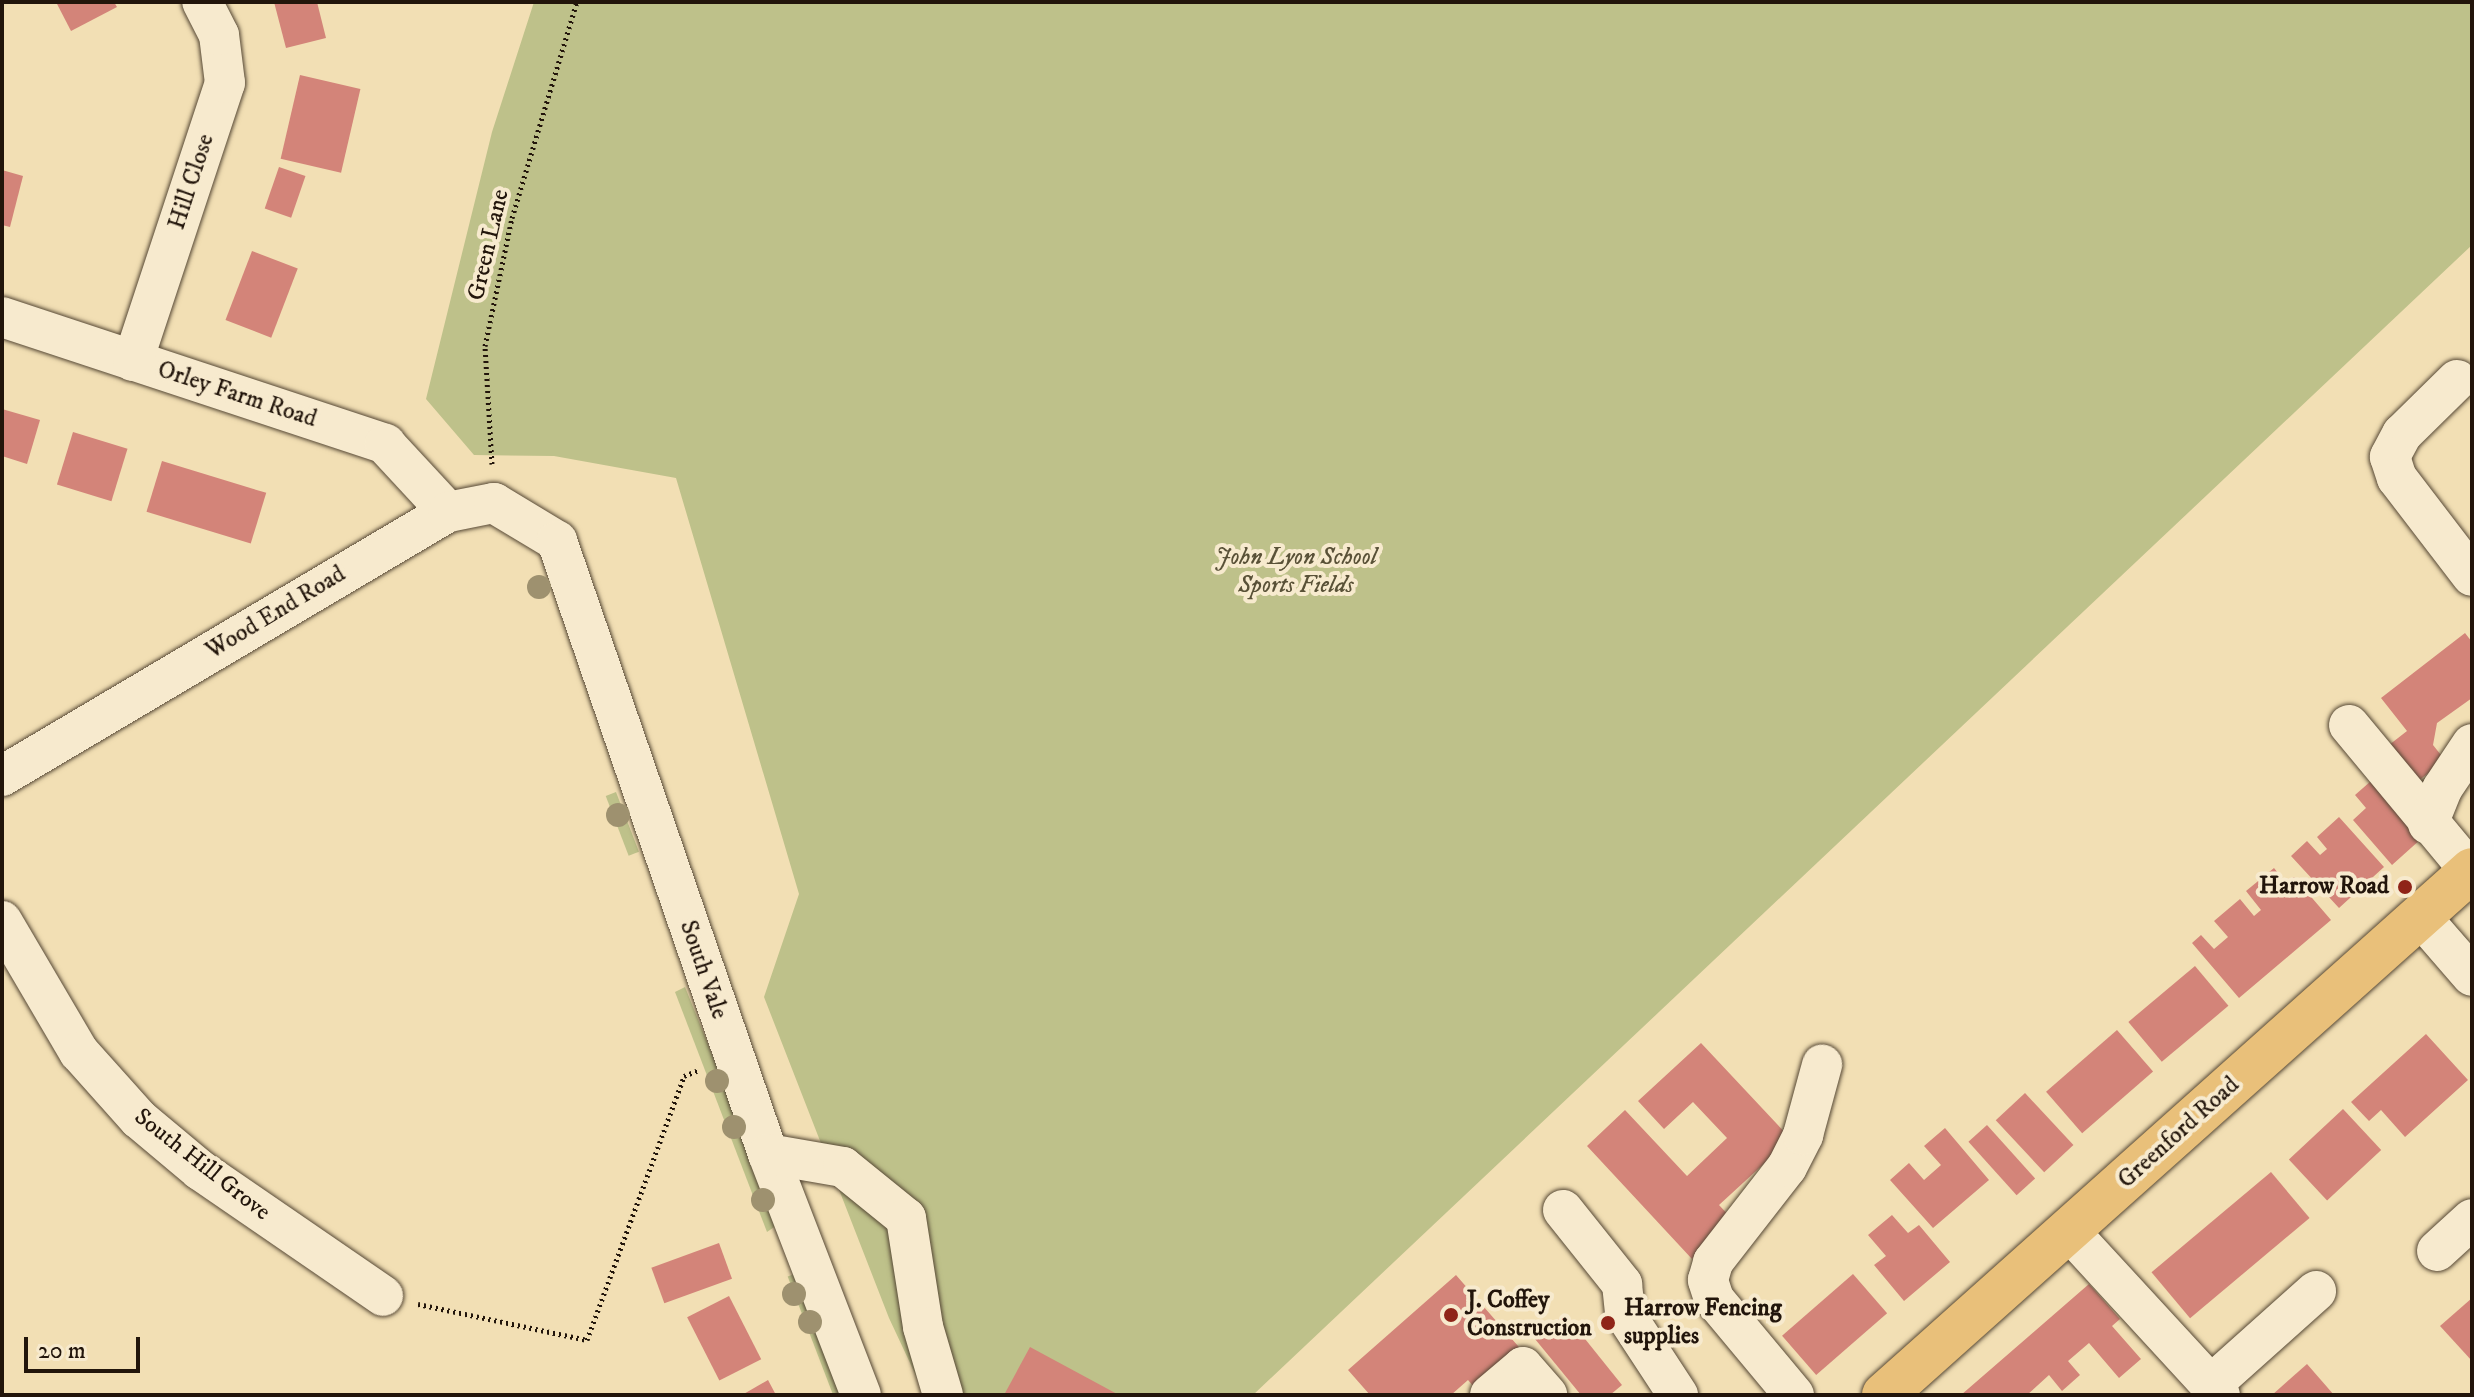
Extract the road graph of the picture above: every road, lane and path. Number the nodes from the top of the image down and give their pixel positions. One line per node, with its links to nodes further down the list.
1 (202, 2): 4 (street, Hill Close)
2 (577, 2): 6 (path, Green Lane)
3 (2, 317): 4 (street, Orley Farm Road)
4 (133, 361): 7 (street, Orley Farm Road)
5 (2457, 380): 8 (street)
6 (494, 503): 7 (street, Wood End Road); 17 (street, South Vale)
7 (448, 512): 11 (street, Wood End Road)
8 (2472, 576)
9 (2349, 725): 12 (street)
10 (2472, 744): 12 (street)
11 (2, 776)
12 (2428, 824): 13 (street)
13 (2471, 871): 14 (main road, Greenford Road)
14 (2420, 916): 16 (street); 22 (main road, Greenford Road)
15 (2, 921): 25 (street, South Hill Grove)
16 (2472, 976)
17 (733, 1055): 19 (street, South Vale); 25 (path)
18 (1822, 1065): 32 (street)
19 (768, 1154): 27 (street, South Vale); 28 (street)
20 (1563, 1210): 31 (street)
21 (2472, 1219): 23 (street)
22 (2069, 1231): 26 (street); 33 (main road, Greenford Road)
23 (2437, 1251)
24 (2316, 1291): 26 (street)
25 (383, 1296)
26 (2216, 1390)
27 (861, 1395)
28 (943, 1395)
29 (1490, 1395): 30 (street)
30 (1547, 1395)
31 (1678, 1395)
32 (1794, 1395)
33 (1884, 1395)

